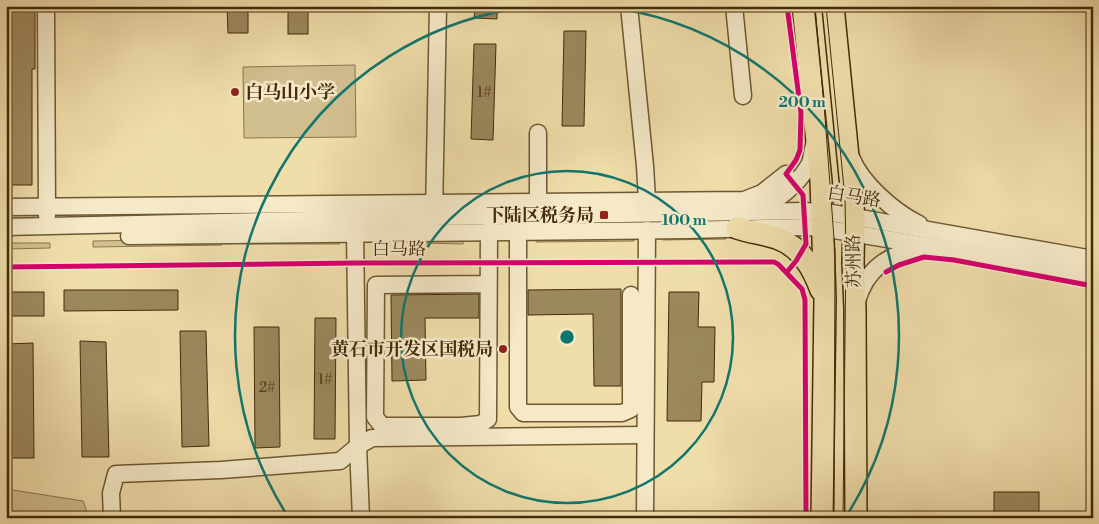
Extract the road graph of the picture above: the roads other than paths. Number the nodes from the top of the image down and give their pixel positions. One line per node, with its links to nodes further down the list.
1 (46, 6): 13 (street)
2 (438, 6): 16 (street)
3 (629, 6): 12 (street)
4 (734, 6): 7 (street)
5 (803, 6): 9 (main road, 苏州路)
6 (833, 6): 10 (main road, 苏州路)
7 (743, 96)
8 (538, 133): 15 (street)
9 (816, 136): 17 (main road, 苏州路); 18 (street)
10 (846, 144): 19 (main road, 苏州路); 27 (street)
11 (786, 174): 12 (street)
12 (646, 200): 15 (street)
13 (47, 206): 14 (street); 16 (street); 20 (street)
14 (6, 207)
15 (538, 208): 16 (street); 18 (street, 白马路)
16 (434, 210): 20 (street, 白马路)
17 (822, 220): 18 (street, 白马路); 19 (street, 白马路); 32 (main road, 苏州路)
18 (731, 221): 24 (street, 白马路); 32 (main road)
19 (854, 225): 27 (street, 白马路); 33 (main road, 苏州路)
20 (47, 226): 21 (street, 白马路)
21 (6, 227)
22 (489, 230): 23 (street, 白马路); 25 (street, 白马路); 30 (street)
23 (518, 230): 24 (street, 白马路); 31 (street)
24 (646, 230): 34 (street)
25 (355, 232): 26 (street, 白马路); 35 (street)
26 (6, 238)
27 (944, 240): 28 (street, 白马路); 29 (street, 白马路); 33 (street)
28 (1093, 259)
29 (1093, 274)
30 (488, 284): 30 (street)
31 (630, 295)
32 (825, 299): 39 (main road, 苏州路)
33 (855, 308): 40 (main road, 苏州路)
34 (645, 435): 35 (street); 38 (street)
35 (358, 446): 36 (street); 37 (street)
36 (112, 518)
37 (361, 518)
38 (645, 518)
39 (822, 518)
40 (856, 518)

